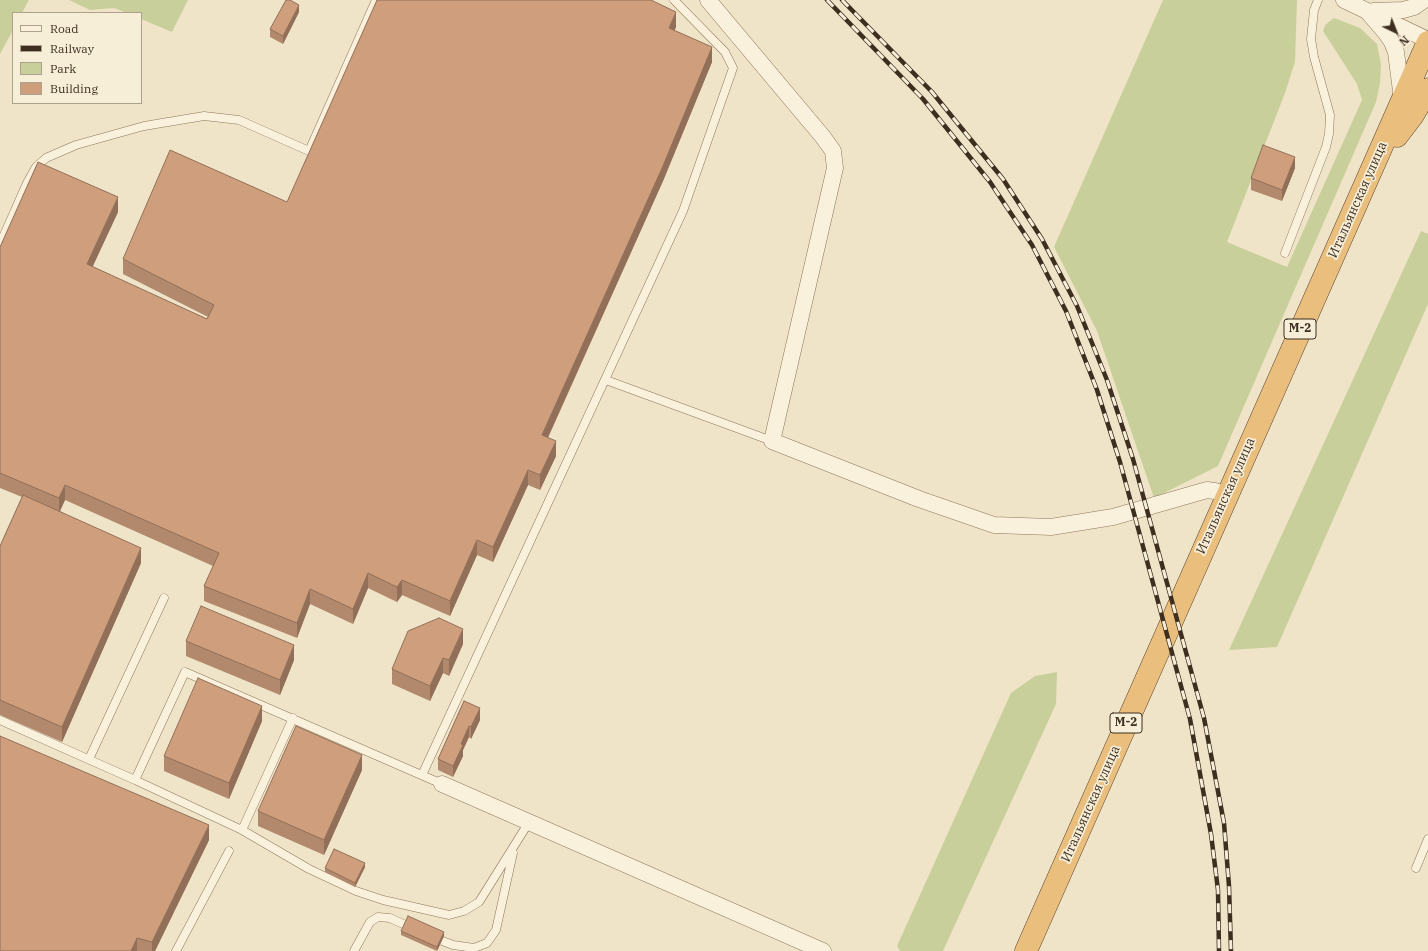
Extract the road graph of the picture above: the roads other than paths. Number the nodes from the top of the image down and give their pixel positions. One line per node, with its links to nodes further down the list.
1 (376, 0): 12 (lane)
2 (674, 0): 14 (lane)
3 (708, 0): 15 (street)
4 (1318, 0): 13 (lane)
5 (1344, 0): 7 (street)
6 (1424, 0): 7 (street)
7 (1367, 11): 8 (street); 10 (street)
8 (1428, 41): 10 (highway, Итальянская улица / М-2)
9 (1428, 89): 11 (highway)
10 (1402, 101): 11 (highway, Итальянская улица / М-2)
11 (1374, 163): 16 (highway, Итальянская улица / М-2)
12 (0, 244)
13 (1285, 253)
14 (606, 380): 15 (lane); 21 (lane)
15 (772, 441): 16 (street)
16 (1226, 495): 33 (highway, Итальянская улица / М-2)
17 (164, 598): 20 (lane)
18 (292, 718): 21 (lane); 22 (lane); 25 (lane)
19 (0, 720): 20 (lane)
20 (89, 759): 22 (lane)
21 (422, 776): 23 (lane)
22 (135, 780): 25 (lane)
23 (442, 784): 24 (street)
24 (529, 822): 27 (lane); 32 (street)
25 (242, 830): 27 (lane)
26 (1428, 839): 29 (lane)
27 (514, 847): 31 (lane)
28 (229, 851): 30 (lane)
29 (1416, 868)
30 (176, 951)
31 (354, 951)
32 (823, 951)
33 (1026, 951)

